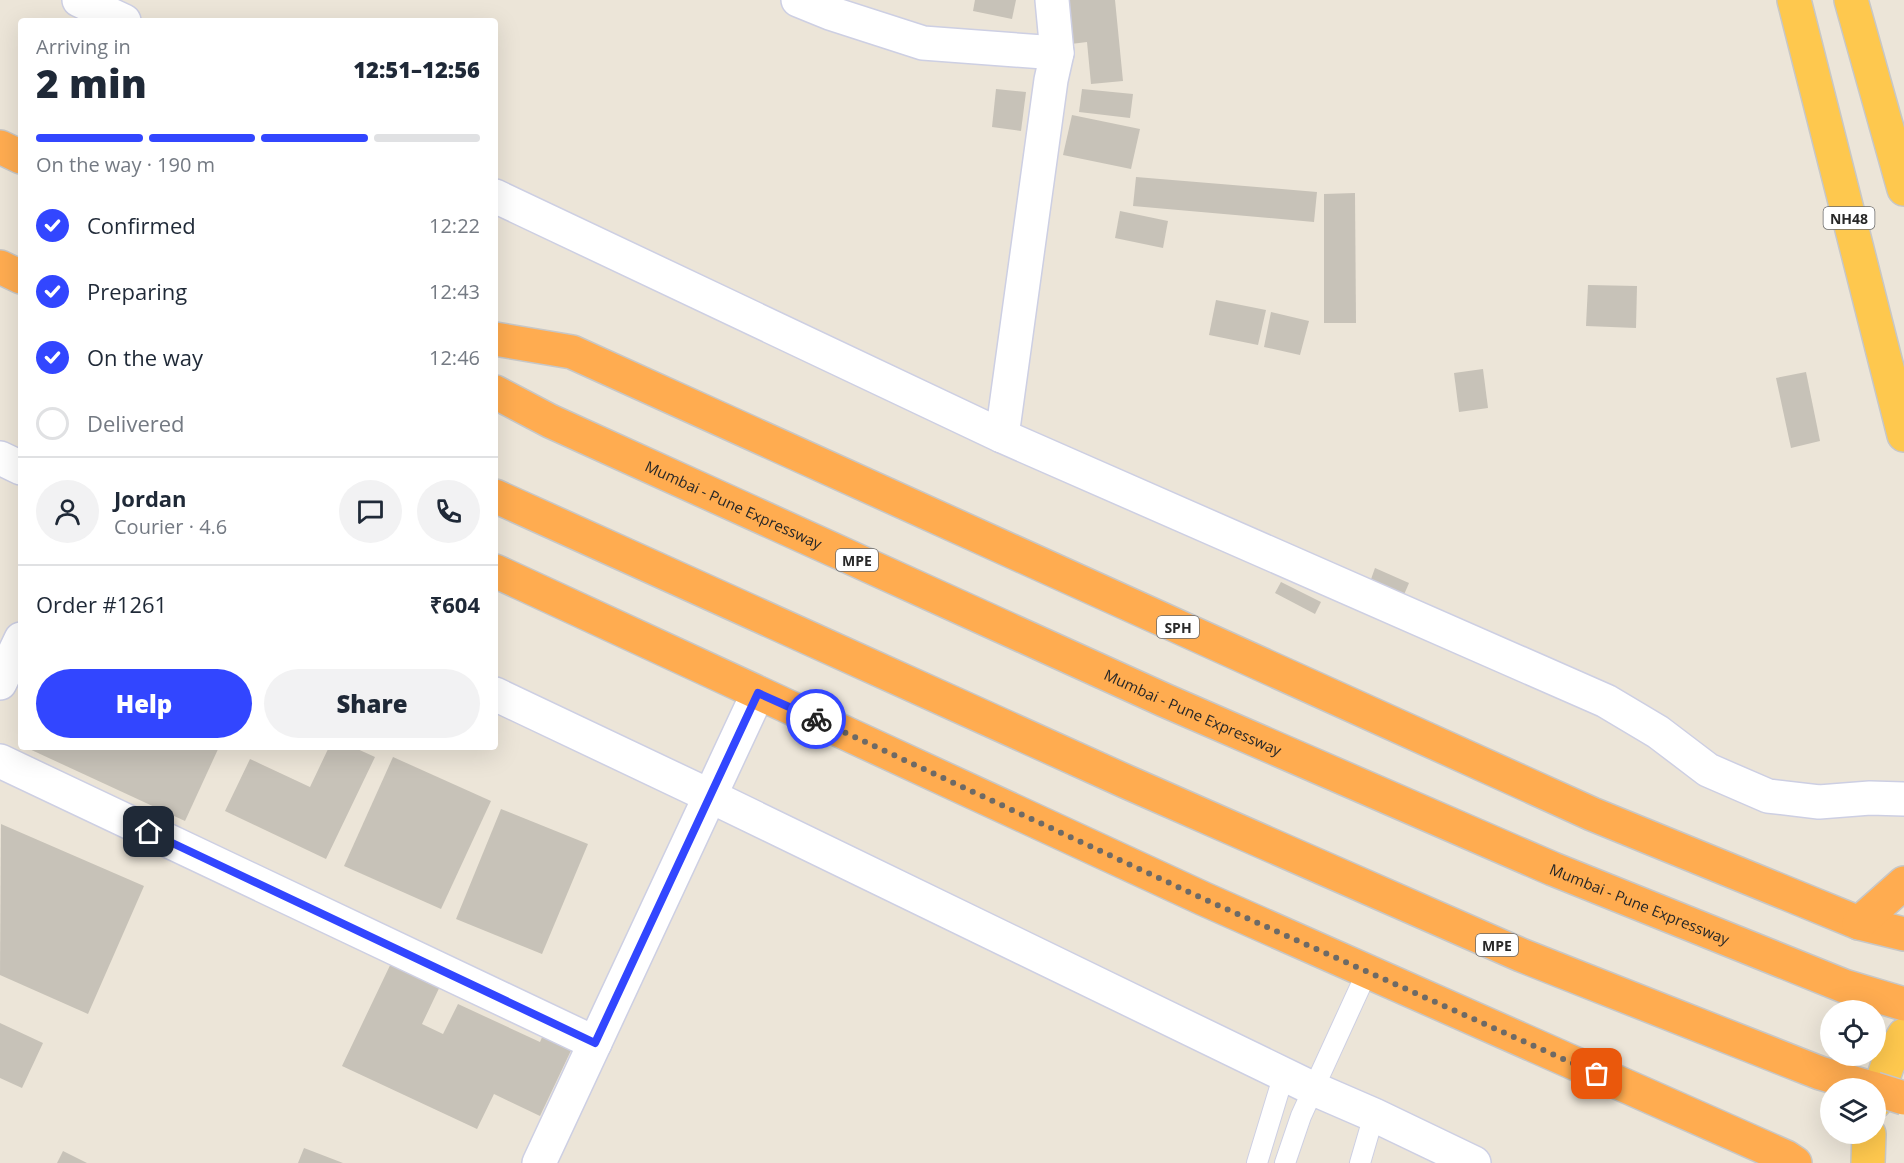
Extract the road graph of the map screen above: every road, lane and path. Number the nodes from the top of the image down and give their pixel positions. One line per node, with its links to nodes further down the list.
1 (798, 0): 7 (street)
2 (1052, 0): 7 (street)
3 (1794, 0): 16 (highway, NH48)
4 (1851, 0): 10 (highway)
5 (83, 1): 6 (street)
6 (118, 18)
7 (1057, 53): 17 (street)
8 (0, 147): 9 (highway)
9 (18, 156)
10 (1904, 189)
11 (498, 197): 17 (street)
12 (0, 267): 13 (highway)
13 (18, 276)
14 (498, 340): 30 (highway, SPH)
15 (498, 394): 33 (highway, Mumbai - Pune Expressway / MPE)
16 (1904, 435)
17 (1002, 436): 28 (street)
18 (0, 458): 19 (street)
19 (18, 467)
20 (498, 497): 37 (highway, MPE)
21 (498, 572): 24 (highway)
22 (18, 645): 23 (street)
23 (0, 683)
24 (758, 693): 27 (street); 32 (highway)
25 (498, 695): 27 (street)
26 (0, 761): 35 (street)
27 (710, 796): 35 (street); 36 (street)
28 (1904, 800)
29 (1904, 883): 30 (highway)
30 (1859, 923): 31 (highway, SPH)
31 (1904, 934)
32 (1367, 972): 39 (lane); 49 (highway)
33 (1904, 1004)
34 (1904, 1035): 38 (highway)
35 (595, 1043): 45 (street)
36 (1284, 1074): 39 (street); 44 (lane)
37 (1837, 1078)
38 (1883, 1078)
39 (1314, 1089): 42 (street); 46 (lane)
40 (1886, 1092): 41 (highway, MPE, bridge)
41 (1904, 1098)
42 (1374, 1115): 47 (lane); 48 (street)
43 (1869, 1144): 50 (highway)
44 (1258, 1162)
45 (539, 1163)
46 (1285, 1163)
47 (1360, 1163)
48 (1474, 1163)
49 (1795, 1163)
50 (1868, 1163)

